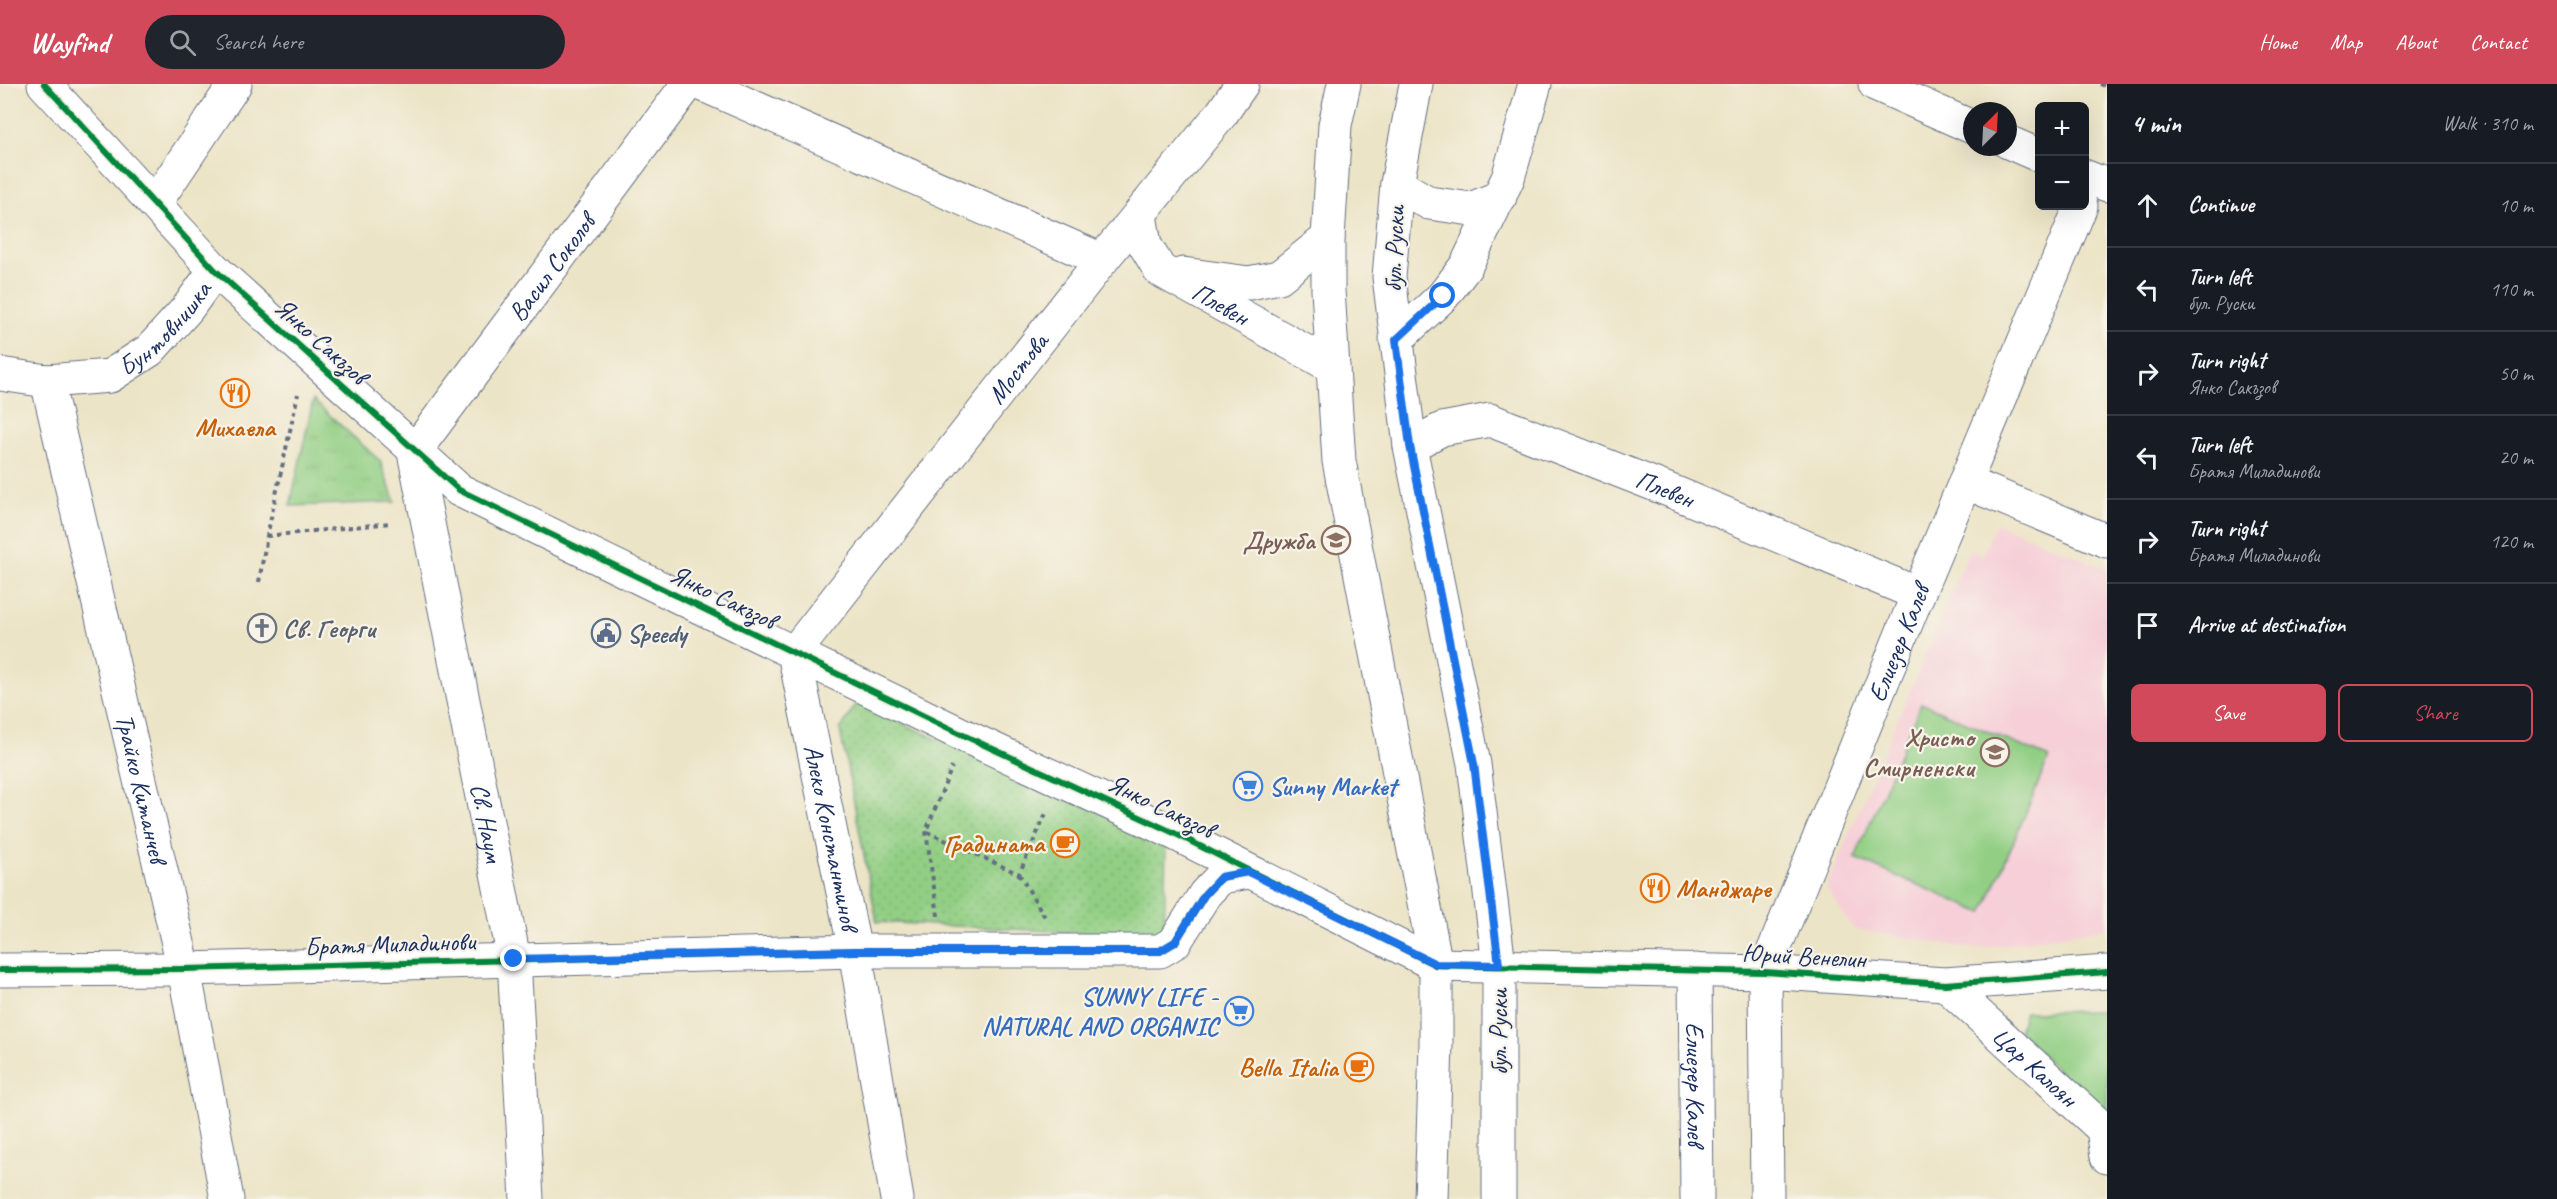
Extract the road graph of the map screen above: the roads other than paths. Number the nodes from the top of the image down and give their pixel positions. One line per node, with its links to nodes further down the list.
1 (44, 84): 16 (street, Янко Сакъзов)
2 (235, 84): 16 (street)
3 (688, 84): 27 (street, Васил Соколов)
4 (701, 84): 19 (street)
5 (1242, 84): 17 (street, Мостова)
6 (1344, 84): 18 (street)
7 (1416, 84): 13 (street, бул. Руски)
8 (1535, 84): 15 (street)
9 (1875, 84): 10 (street)
10 (1963, 123)
11 (2017, 146): 12 (street)
12 (2035, 154)
13 (1397, 184): 15 (street); 22 (street, бул. Руски)
14 (2090, 188): 28 (street, Елиезер Калев)
15 (1500, 197): 22 (street)
16 (155, 203): 20 (street, Янко Сакъзов)
17 (1140, 215): 19 (street, Мостова); 21 (street)
18 (1328, 238): 21 (street); 23 (street)
19 (1102, 260): 31 (street, Мостова)
20 (215, 270): 25 (street, Бунтовнишка); 27 (street, Янко Сакъзов)
21 (1160, 270): 23 (street, Плевен)
22 (1396, 340): 26 (street, бул. Руски)
23 (1333, 367): 35 (street)
24 (0, 374): 25 (street, Бунтовнишка)
25 (47, 381): 37 (street, Трайко Китанчев)
26 (1410, 446): 30 (street, Плевен); 36 (street, бул. Руски)
27 (414, 452): 31 (street, Янко Сакъзов); 34 (street, Св. Наум)
28 (1965, 482): 29 (street); 30 (street, Елиезер Калев)
29 (2107, 541)
30 (1918, 594): 40 (street, Елиезер Калев)
31 (794, 653): 32 (street, Янко Сакъзов); 33 (street, Алеко Константинов)
32 (1248, 872): 33 (street, Братя Миладинови); 35 (street, Янко Сакъзов)
33 (855, 951): 34 (street, Братя Миладинови); 46 (street, Алеко Константинов)
34 (514, 959): 37 (street, Братя Миладинови); 45 (street, Св. Наум)
35 (1436, 964): 36 (street, Янко Сакъзов); 47 (street)
36 (1499, 965): 39 (street, Юрий Венелин); 48 (street, бул. Руски)
37 (184, 969): 38 (street, Братя Миладинови); 44 (street, Трайко Китанчев)
38 (0, 970)
39 (1695, 970): 40 (street, Юрий Венелин); 49 (street, Елиезер Калев)
40 (1765, 972): 42 (street, Юрий Венелин); 50 (street, Елиезер Калев)
41 (2107, 972): 42 (street, Юрий Венелин)
42 (1945, 984): 43 (street, Цар Калоян)
43 (2107, 1157)
44 (227, 1199)
45 (527, 1199)
46 (897, 1199)
47 (1431, 1199)
48 (1499, 1199)
49 (1697, 1199)
50 (1767, 1199)

